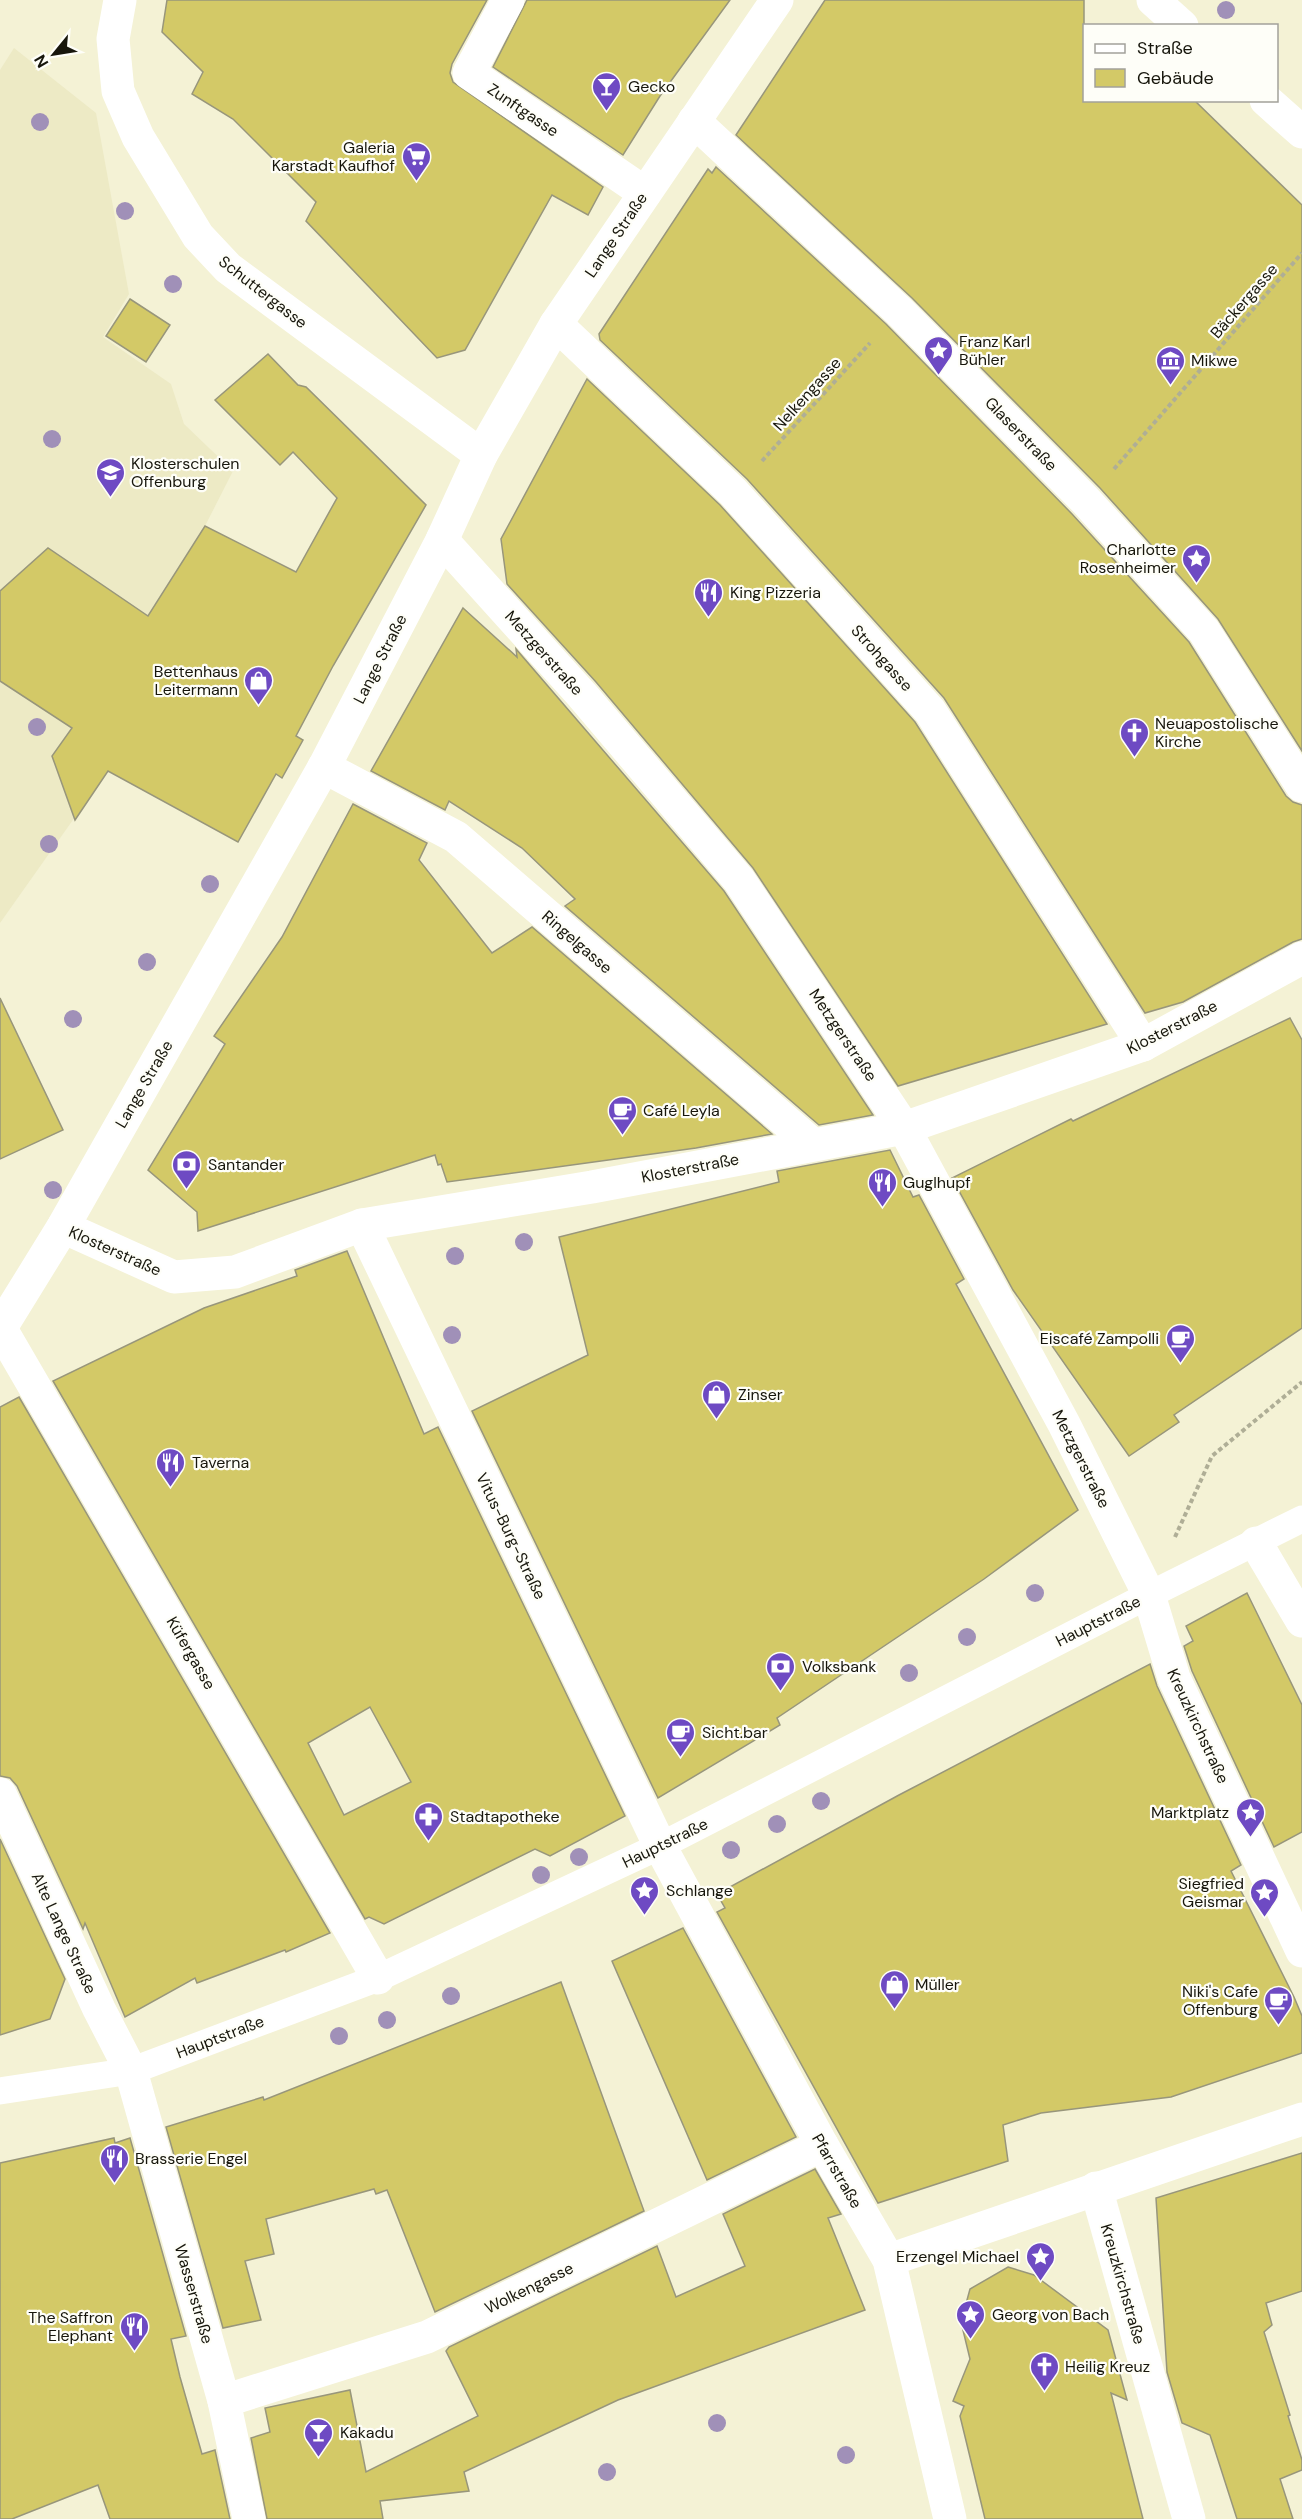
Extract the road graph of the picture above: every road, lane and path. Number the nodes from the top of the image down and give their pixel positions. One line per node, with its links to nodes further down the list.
1 (120, 0): 13 (street, Schuttergasse)
2 (508, 0): 9 (street, Zunftgasse)
3 (777, 0): 7 (street, Lange Straße)
4 (1153, 0): 5 (street)
5 (1180, 24)
6 (1268, 102): 8 (street)
7 (694, 121): 9 (street, Lange Straße); 11 (street, Glaserstraße)
8 (1302, 132)
9 (645, 194): 12 (street, Lange Straße)
10 (1302, 253): 15 (path, Bäckergasse)
11 (899, 311): 14 (path, Nelkengasse); 15 (street, Glaserstraße)
12 (556, 324): 13 (street, Lange Straße); 14 (street, Strohgasse)
13 (481, 455): 16 (street, Lange Straße)
14 (733, 492): 20 (street, Strohgasse)
15 (1086, 501): 18 (street, Glaserstraße)
16 (442, 540): 17 (street, Lange Straße); 21 (street, Metzgerstraße)
17 (324, 767): 22 (street, Ringelgasse); 24 (street, Lange Straße)
18 (1302, 786)
19 (1302, 958): 20 (street, Klosterstraße)
20 (1143, 1045): 21 (street, Klosterstraße)
21 (904, 1128): 22 (street, Klosterstraße); 29 (street, Metzgerstraße)
22 (812, 1144): 23 (street, Klosterstraße)
23 (362, 1225): 24 (street, Klosterstraße); 32 (street, Vitus-Burg-Straße)
24 (63, 1227): 25 (street, Lange Straße)
25 (1, 1329): 34 (street, Küfergasse)
26 (1302, 1382): 29 (path)
27 (1302, 1519): 28 (lane, Hauptstraße)
28 (1256, 1543): 29 (lane, Hauptstraße); 30 (street)
29 (1149, 1595): 32 (lane, Hauptstraße); 33 (street, Kreuzkirchstraße)
30 (1302, 1621)
31 (0, 1794): 35 (street, Alte Lange Straße)
32 (660, 1846): 34 (lane, Hauptstraße); 38 (street, Pfarrstraße)
33 (1302, 1951)
34 (378, 1978): 35 (lane, Hauptstraße)
35 (131, 2071): 36 (lane, Hauptstraße); 41 (street, Wasserstraße)
36 (0, 2091)
37 (1302, 2119): 39 (street)
38 (822, 2145): 40 (street, Pfarrstraße); 41 (street, Wolkengasse)
39 (1096, 2188): 40 (street); 44 (street, Kreuzkirchstraße)
40 (890, 2260): 43 (street, Pfarrstraße)
41 (224, 2401): 42 (street, Wasserstraße)
42 (249, 2519)
43 (950, 2519)
44 (1189, 2519)

